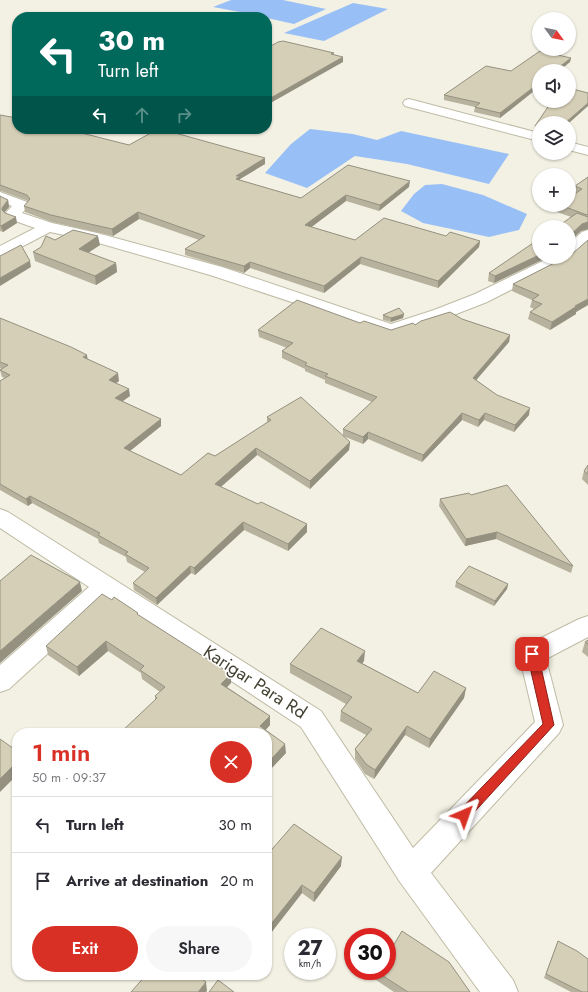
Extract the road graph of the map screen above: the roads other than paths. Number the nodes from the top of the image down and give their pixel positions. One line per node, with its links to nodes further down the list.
1 (410, 103): 2 (street)
2 (532, 136)
3 (576, 148): 4 (street)
4 (588, 151)
5 (0, 196): 6 (street)
6 (48, 227): 9 (street); 10 (street)
7 (588, 235): 8 (street)
8 (576, 246)
9 (0, 252)
10 (550, 264)
11 (0, 517): 12 (street, Karigar Para Rd)
12 (106, 586): 14 (street); 15 (street, Karigar Para Rd)
13 (588, 626): 15 (street)
14 (0, 680)
15 (411, 872): 16 (street, Karigar Para Rd)
16 (501, 992)

